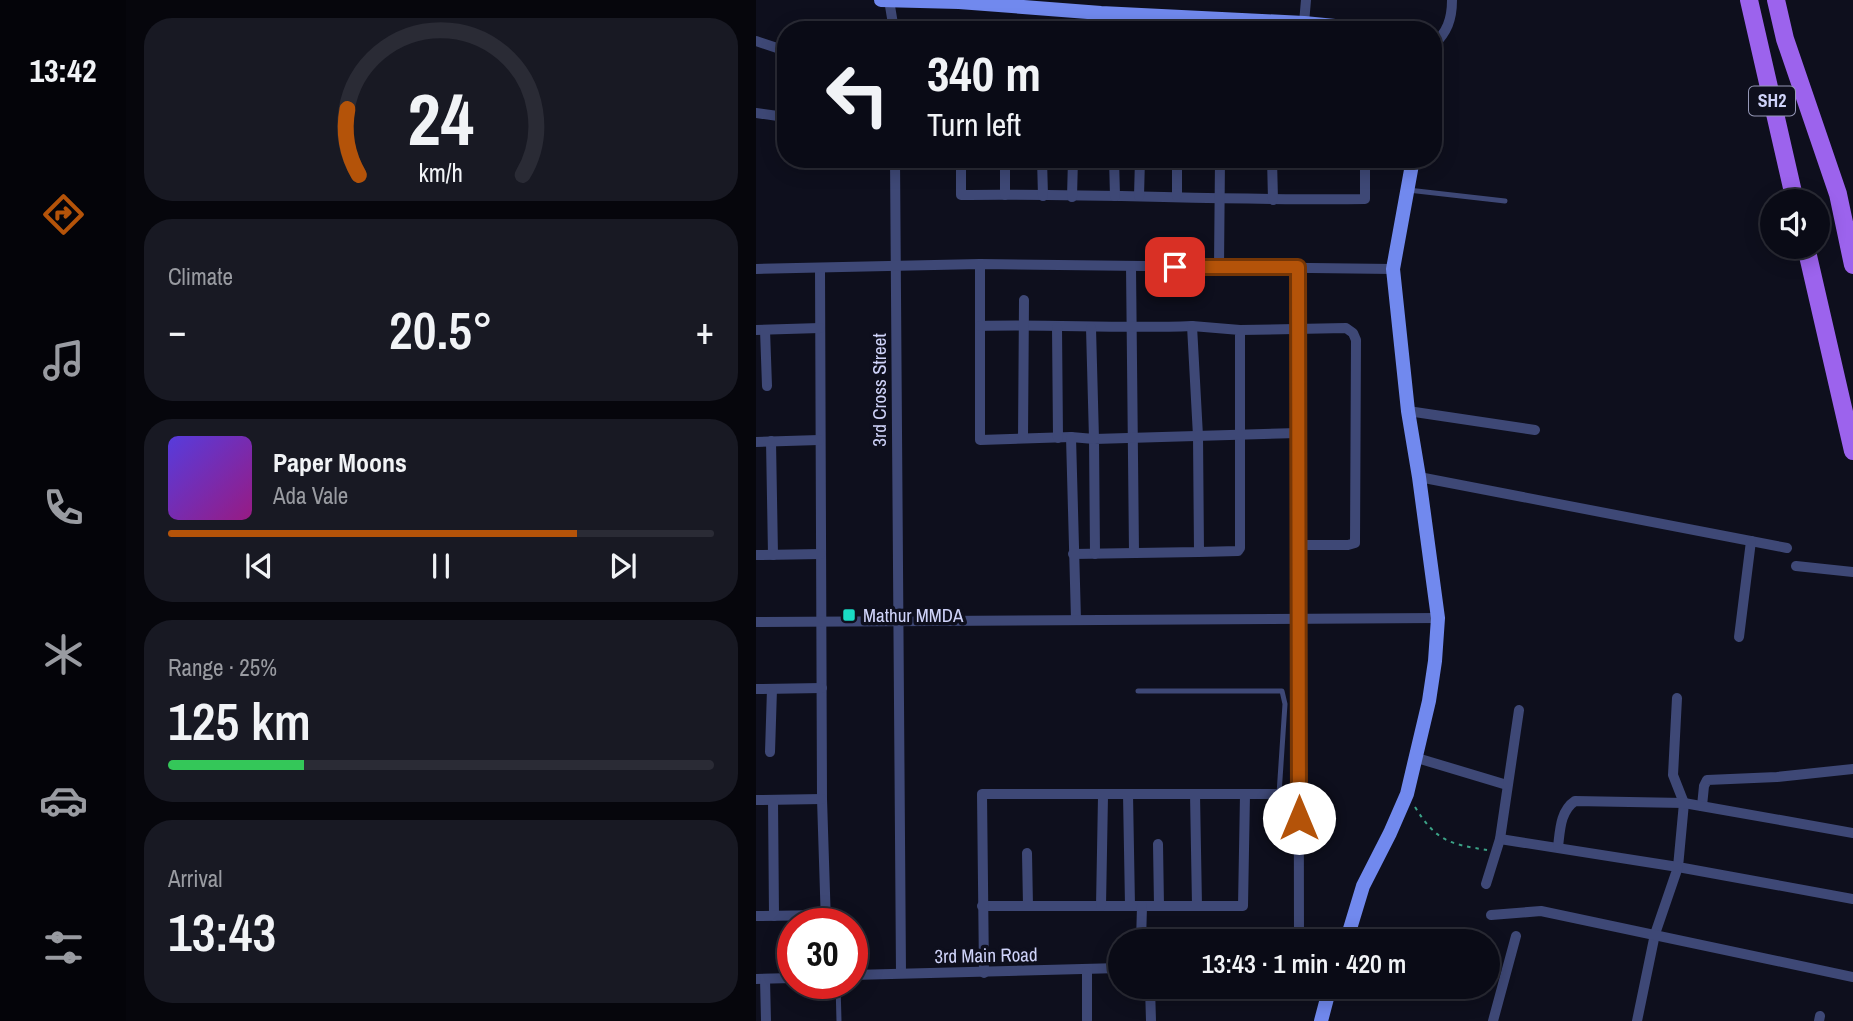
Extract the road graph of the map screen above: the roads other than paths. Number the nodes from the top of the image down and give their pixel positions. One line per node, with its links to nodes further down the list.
1 (881, 0): 2 (street)
2 (889, 0): 7 (street); 9 (street)
3 (1306, 0): 11 (street)
4 (1452, 0): 12 (street)
5 (1749, 0): 29 (main road, SH2)
6 (1776, 0): 42 (main road, SH2)
7 (959, 1): 8 (street)
8 (1102, 6): 10 (street)
9 (894, 21)
10 (1200, 21)
11 (1304, 21)
12 (1442, 37)
13 (756, 41): 14 (street)
14 (777, 48)
15 (756, 113): 16 (street)
16 (777, 114)
17 (895, 168): 43 (street, 3rd Cross Street)
18 (961, 168): 31 (street)
19 (1005, 168): 31 (street)
20 (1042, 168): 32 (street)
21 (1073, 168): 36 (street)
22 (1114, 168): 33 (street)
23 (1140, 168): 34 (street)
24 (1177, 168): 35 (street)
25 (1220, 168): 37 (street)
26 (1272, 168): 38 (street)
27 (1365, 168): 38 (street)
28 (1411, 168): 30 (street)
29 (1792, 189)
30 (1407, 190): 39 (lane); 49 (street)
31 (1005, 195): 32 (street)
32 (1043, 196): 36 (street)
33 (1115, 196): 34 (street); 36 (street)
34 (1139, 196): 35 (street)
35 (1177, 196): 37 (street)
36 (1072, 197)
37 (1220, 199): 38 (street); 45 (street)
38 (1273, 200)
39 (1505, 201)
40 (1809, 259): 75 (main road)
41 (980, 264): 43 (street); 44 (street); 52 (street)
42 (1853, 265)
43 (896, 266): 47 (street); 92 (street, 3rd Cross Street)
44 (1131, 266): 45 (street); 57 (street)
45 (1219, 267): 46 (street)
46 (1298, 267): 49 (street); 58 (street)
47 (820, 268): 48 (street); 55 (street)
48 (756, 269)
49 (1393, 269): 62 (street)
50 (1024, 300): 51 (street)
51 (1023, 325): 52 (street); 54 (street); 68 (street)
52 (981, 326): 68 (street)
53 (1192, 326): 57 (street); 60 (street); 66 (street)
54 (1057, 327): 56 (street); 69 (street)
55 (820, 328): 59 (street); 72 (street)
56 (1091, 328): 57 (street); 70 (street)
57 (1132, 328): 71 (street)
58 (1298, 328): 60 (street); 64 (street); 78 (street)
59 (761, 330): 61 (street)
60 (1240, 330): 65 (street)
61 (767, 386)
62 (1408, 411): 63 (street); 76 (street)
63 (1535, 430)
64 (1298, 433): 65 (street); 78 (street)
65 (1241, 434): 66 (street); 80 (street)
66 (1198, 436): 71 (street); 80 (street)
67 (1071, 437): 69 (street); 70 (street); 82 (street)
68 (1023, 438): 69 (street)
69 (1058, 438)
70 (1094, 439): 71 (street); 83 (street)
71 (1134, 439): 84 (street)
72 (819, 440): 74 (street); 81 (street)
73 (756, 442): 74 (street)
74 (771, 442): 86 (street)
75 (1853, 452)
76 (1419, 477): 77 (street); 90 (street)
77 (1751, 541): 79 (street); 95 (street)
78 (1298, 545): 89 (street)
79 (1787, 548)
80 (1199, 552): 84 (street)
81 (821, 554): 86 (street); 94 (street)
82 (1073, 554): 83 (street); 91 (street)
83 (1094, 554): 84 (street)
84 (1134, 554)
85 (756, 555): 86 (street)
86 (773, 555)
87 (1796, 566): 88 (street)
88 (1853, 572)
89 (1299, 618): 90 (street); 91 (street); 110 (street)
90 (1438, 618): 103 (street)
91 (1076, 620): 92 (street)
92 (898, 621): 94 (street); 145 (street, 3rd Cross Street)
93 (756, 622): 94 (street)
94 (821, 622): 96 (street)
95 (1740, 637)
96 (822, 688): 98 (street); 112 (street)
97 (756, 689): 98 (street)
98 (772, 689): 102 (street)
99 (1138, 691): 109 (lane)
100 (1676, 698): 115 (street)
101 (1518, 710): 105 (street)
102 (771, 752)
103 (1417, 758): 105 (street); 139 (street)
104 (1853, 769): 116 (street)
105 (1507, 785): 118 (street)
106 (1128, 794): 107 (street); 111 (street); 128 (street)
107 (1195, 794): 108 (street); 131 (street)
108 (1245, 794): 109 (street); 131 (street)
109 (1279, 794): 110 (street)
110 (1299, 794): 138 (street)
111 (1103, 796): 125 (street); 127 (street)
112 (822, 799): 114 (street); 132 (street)
113 (756, 800): 114 (street)
114 (773, 800): 135 (street)
115 (1684, 803): 116 (street); 120 (street); 122 (street)
116 (1702, 806): 117 (street)
117 (1853, 833)
118 (1500, 839): 120 (street); 123 (street)
119 (1158, 844): 130 (street)
120 (1558, 847): 122 (street)
121 (1027, 853): 126 (street)
122 (1678, 867): 124 (street); 140 (street)
123 (1486, 884)
124 (1853, 899)
125 (982, 906): 126 (street); 144 (street)
126 (1028, 906): 127 (street)
127 (1101, 906): 128 (street)
128 (1130, 906): 129 (street)
129 (1142, 906): 130 (street); 137 (street)
130 (1159, 906): 131 (street)
131 (1197, 906)
132 (826, 908)
133 (1491, 915): 140 (street)
134 (756, 916): 135 (street)
135 (774, 916): 136 (street)
136 (777, 916)
137 (1142, 929)
138 (1299, 929)
139 (1350, 929)
140 (1655, 934): 147 (street); 158 (street)
141 (1516, 936): 157 (street)
142 (1108, 969): 143 (street, 3rd Main Road)
143 (1087, 971): 144 (street, 3rd Main Road); 154 (street)
144 (984, 972): 145 (street, 3rd Main Road)
145 (901, 973): 146 (street, 3rd Main Road)
146 (868, 974)
147 (1853, 977)
148 (761, 979): 152 (street)
149 (838, 999): 153 (lane)
150 (1150, 999): 155 (street)
151 (1327, 999): 156 (street)
152 (766, 1021)
153 (839, 1021)
154 (1087, 1021)
155 (1150, 1021)
156 (1321, 1021)
157 (1493, 1021)
158 (1637, 1021)

